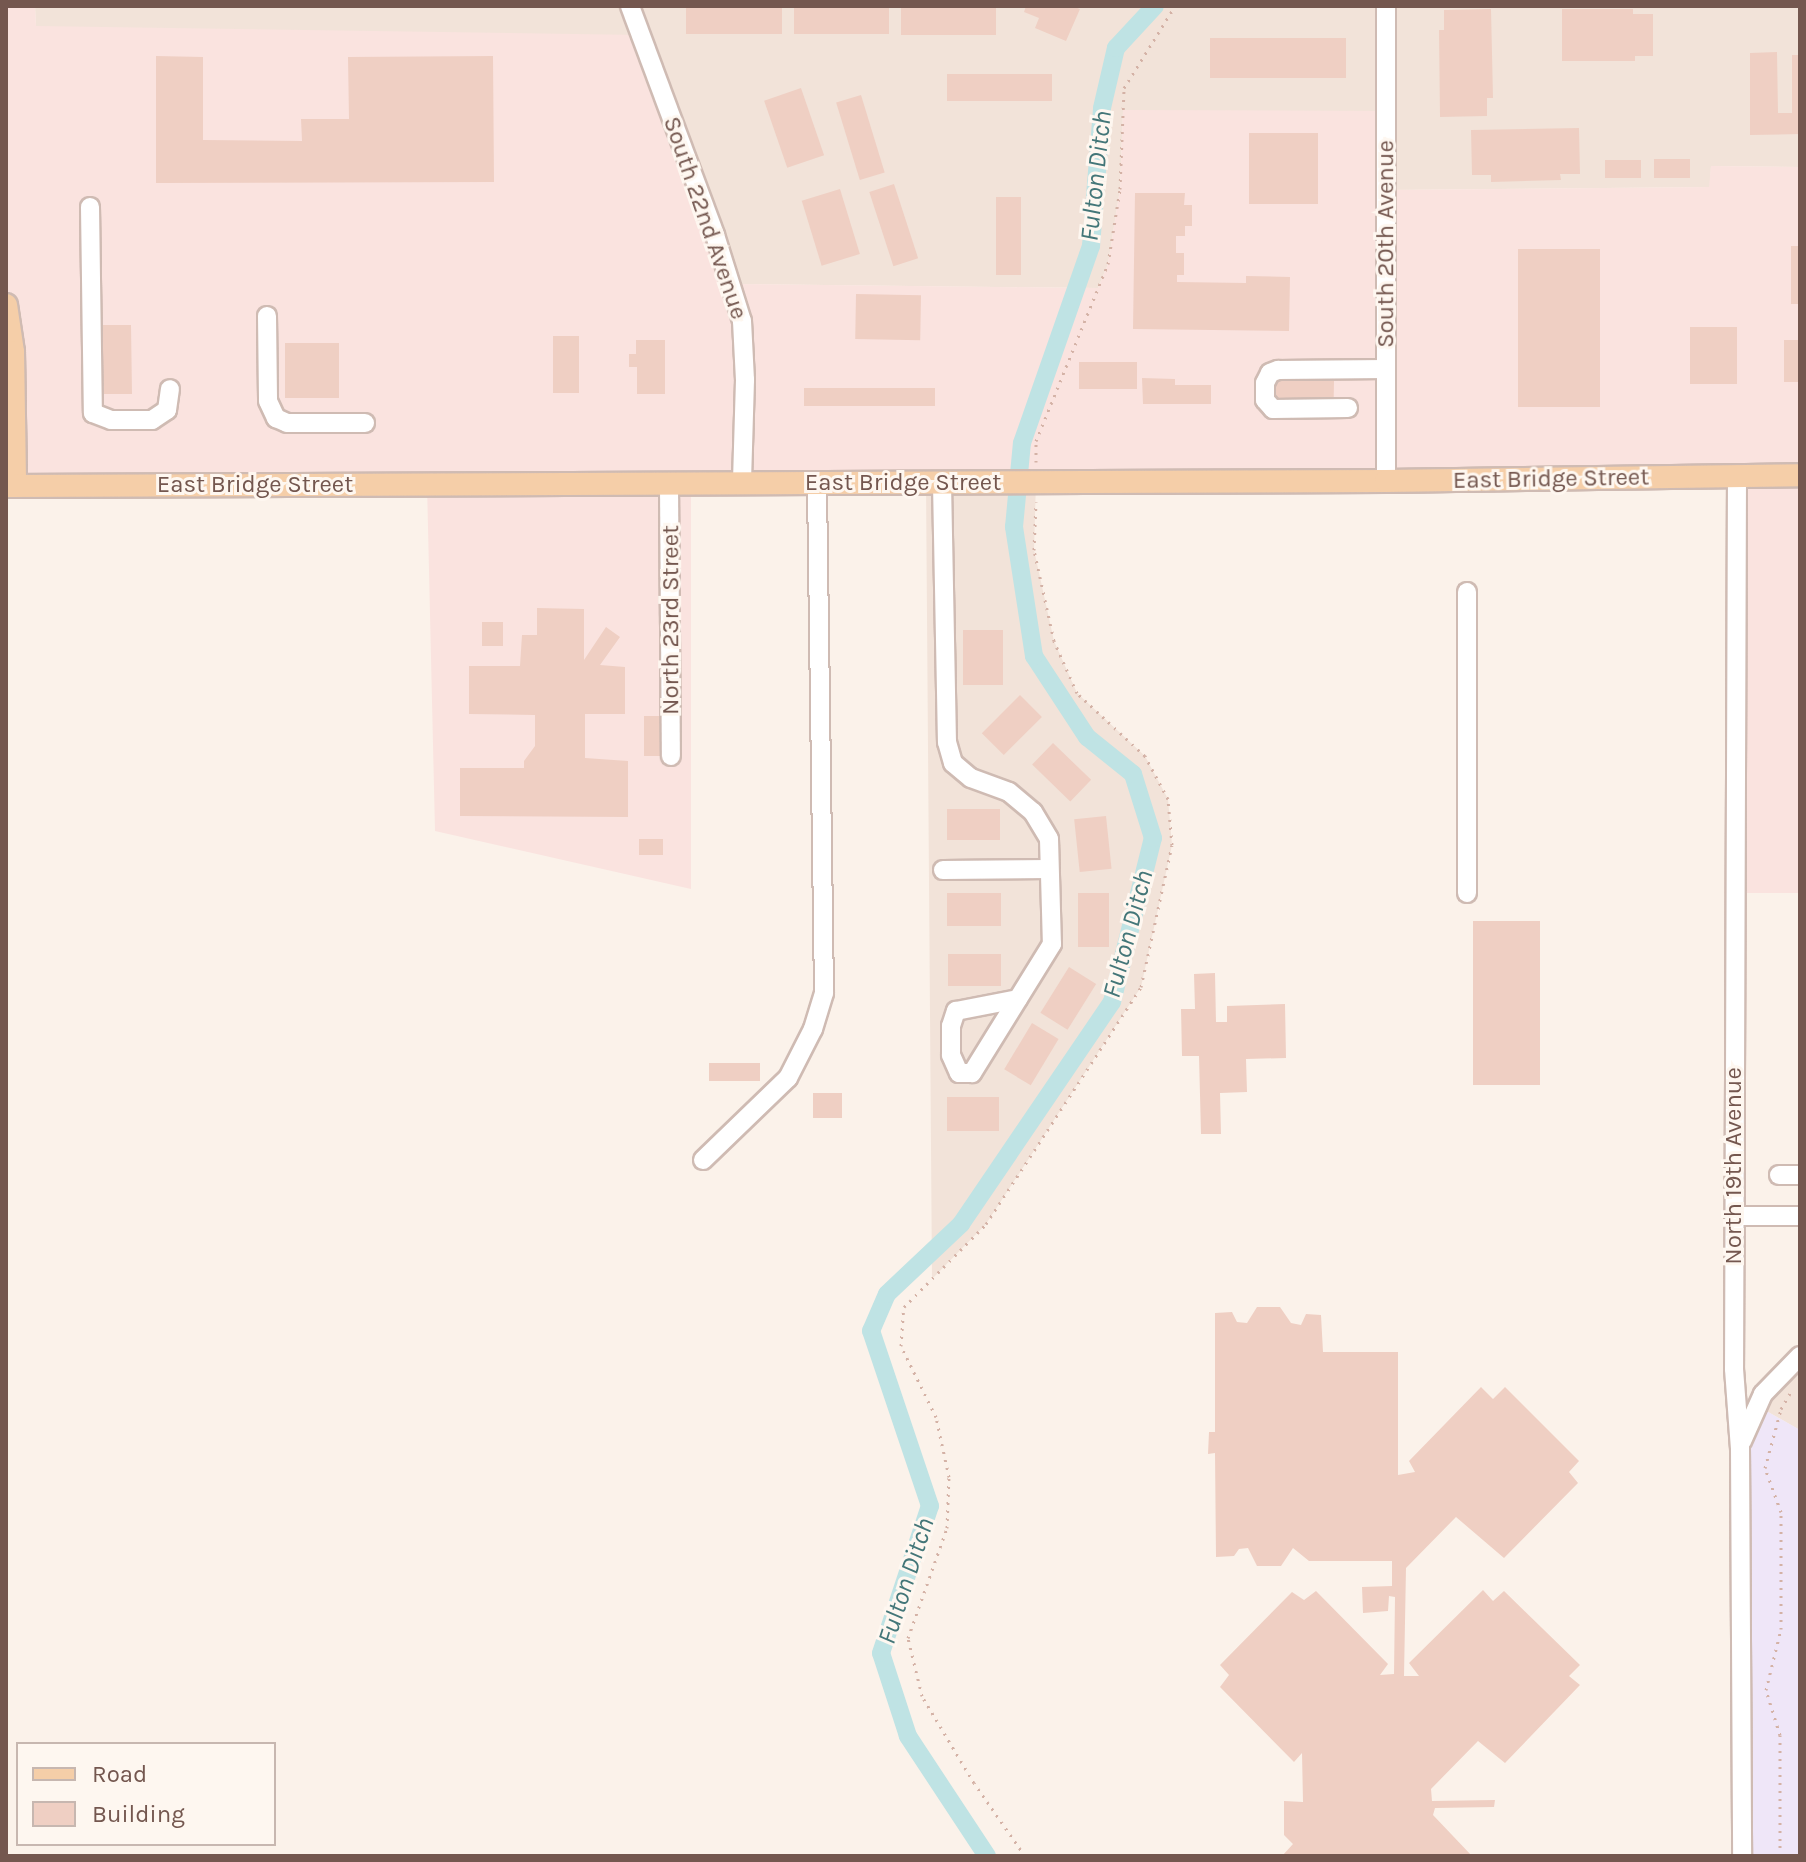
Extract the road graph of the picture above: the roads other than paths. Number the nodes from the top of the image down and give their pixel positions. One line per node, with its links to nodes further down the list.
1 (630, 6): 13 (street, South 22nd Avenue)
2 (1386, 6): 6 (street, South 20th Avenue)
3 (90, 207): 7 (street)
4 (6, 305): 17 (main road)
5 (267, 316): 9 (street)
6 (1386, 369): 8 (street); 12 (street, South 20th Avenue)
7 (170, 389)
8 (1348, 408)
9 (365, 423)
10 (1737, 475): 11 (main road, East Bridge Street); 12 (main road, East Bridge Street); 27 (street, North 19th Avenue)
11 (1800, 475)
12 (1386, 481): 15 (main road, East Bridge Street)
13 (742, 483): 14 (main road, East Bridge Street); 16 (main road, East Bridge Street)
14 (817, 483): 15 (main road, East Bridge Street); 24 (street)
15 (942, 483): 20 (street)
16 (669, 484): 17 (main road, East Bridge Street); 19 (street, North 23rd Street)
17 (11, 486)
18 (1467, 592): 22 (street)
19 (671, 756)
20 (1049, 869): 21 (street); 23 (street)
21 (943, 870)
22 (1467, 893)
23 (1018, 999): 23 (street)
24 (703, 1160)
25 (1779, 1175): 26 (street)
26 (1800, 1175)
27 (1734, 1216): 28 (street); 30 (street, North 19th Avenue)
28 (1800, 1216)
29 (1800, 1356): 30 (street)
30 (1740, 1448): 31 (street, North 19th Avenue)
31 (1742, 1856)

